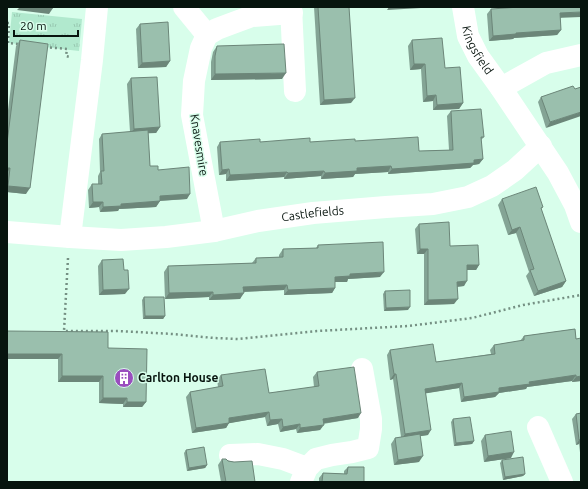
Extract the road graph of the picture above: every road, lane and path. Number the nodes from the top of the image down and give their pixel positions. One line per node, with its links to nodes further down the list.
1 (97, 7): 10 (street)
2 (184, 7): 6 (street)
3 (463, 7): 11 (street, Kingsfield)
4 (292, 10): 6 (street); 12 (street)
5 (7, 23): 7 (path)
6 (207, 35): 15 (street, Knavesmire)
7 (24, 45)
8 (38, 46): 10 (path)
9 (581, 55): 11 (street)
10 (92, 60): 17 (street)
11 (501, 88): 13 (street)
12 (295, 90)
13 (540, 146): 14 (street); 15 (street, Castlefields)
14 (578, 214)
15 (214, 231): 17 (street, Castlefields)
16 (7, 232): 17 (street, Castlefields)
17 (70, 237): 18 (path)
18 (581, 295)
19 (362, 369): 22 (street)
20 (538, 427): 23 (street)
21 (230, 455): 22 (street)
22 (304, 475)
23 (562, 482)

